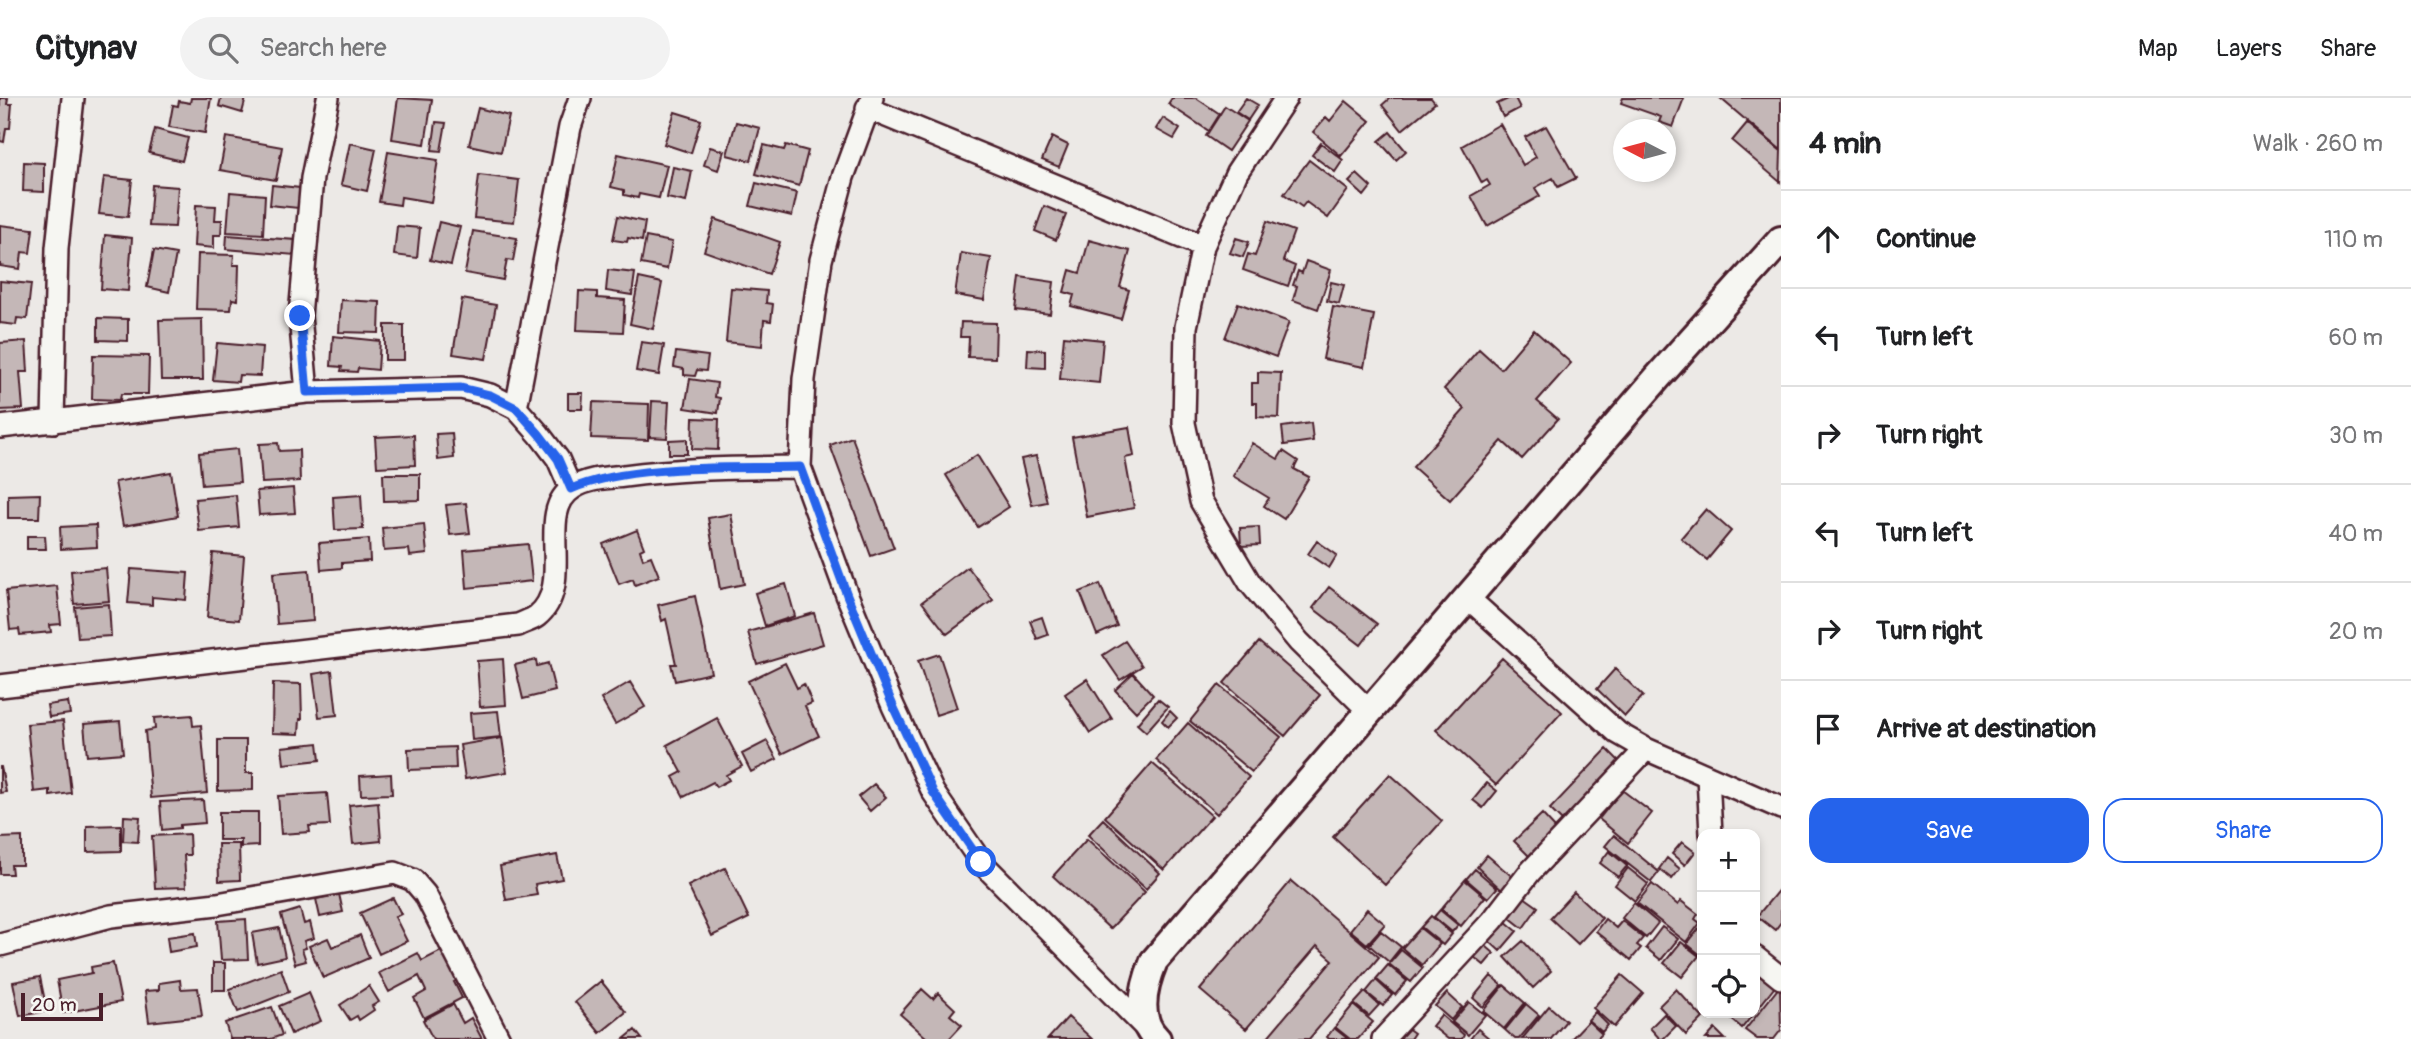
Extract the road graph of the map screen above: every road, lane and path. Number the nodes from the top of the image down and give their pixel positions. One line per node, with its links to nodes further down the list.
1 (73, 98): 10 (street)
2 (328, 98): 8 (street)
3 (579, 98): 9 (street)
4 (1286, 98): 7 (street)
5 (870, 103): 7 (street); 12 (street)
6 (1781, 240): 14 (street)
7 (1203, 246): 16 (street)
8 (307, 392): 9 (street); 10 (street)
9 (516, 408): 13 (street)
10 (53, 422): 11 (street)
11 (0, 427)
12 (800, 467): 13 (street); 24 (street)
13 (571, 489): 15 (street)
14 (1467, 597): 16 (street); 17 (street)
15 (0, 686)
16 (1369, 711): 24 (street)
17 (1646, 748): 18 (street); 26 (street)
18 (1708, 776): 19 (street); 20 (street)
19 (1781, 808)
20 (1711, 829)
21 (0, 945): 25 (street)
22 (1760, 961): 23 (street)
23 (1781, 978)
24 (1155, 1037)
25 (499, 1039)
26 (1383, 1039)

